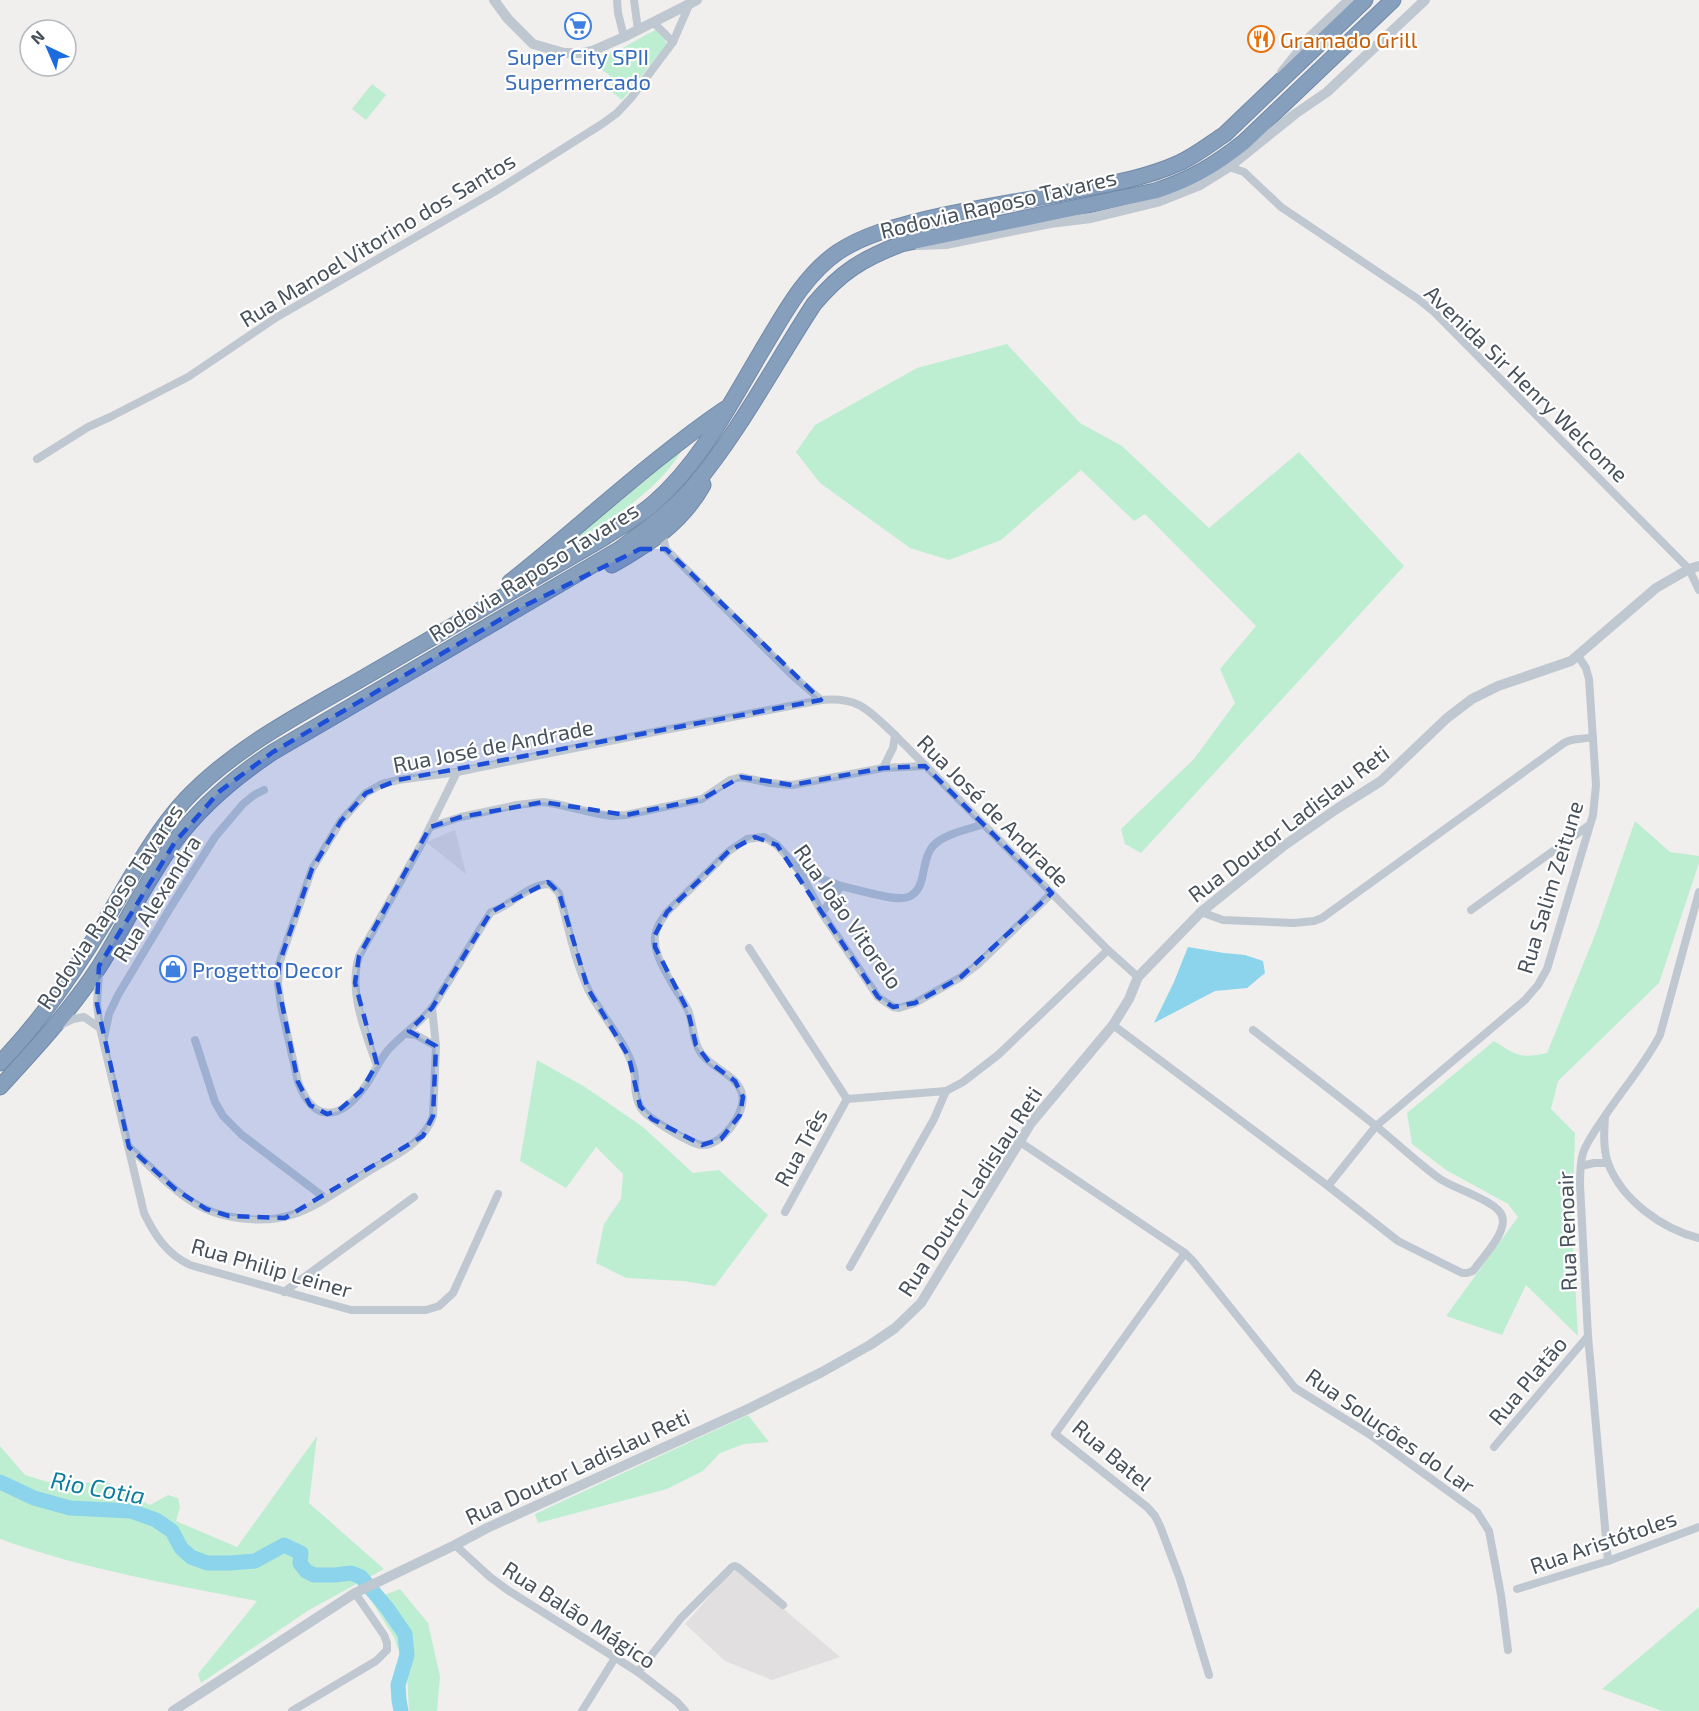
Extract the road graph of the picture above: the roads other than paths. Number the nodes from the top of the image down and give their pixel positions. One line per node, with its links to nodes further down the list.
1 (494, 0): 11 (street)
2 (617, 0): 11 (street)
3 (634, 0): 10 (street)
4 (1349, 0): 13 (street)
5 (1365, 0): 13 (highway, Rodovia Raposo Tavares)
6 (1393, 0): 17 (highway, Rodovia Raposo Tavares)
7 (1425, 0): 14 (street)
8 (693, 1): 9 (street); 12 (street, Rua Manoel Vitorino dos Santos)
9 (653, 22): 10 (street); 12 (street)
10 (638, 30): 11 (street)
11 (624, 37)
12 (673, 42): 20 (street, Rua Manoel Vitorino dos Santos)
13 (1263, 98): 18 (highway, Rodovia Raposo Tavares)
14 (1244, 155): 15 (street); 16 (street)
15 (1229, 167): 16 (street); 17 (street)
16 (1244, 172): 24 (street, Avenida Sir Henry Welcome)
17 (901, 244): 19 (highway, Rodovia Raposo Tavares)
18 (729, 405): 27 (highway); 27 (highway, Rodovia Raposo Tavares)
19 (733, 435): 21 (highway); 26 (highway, Rodovia Raposo Tavares)
20 (38, 459)
21 (662, 533): 22 (highway); 23 (street)
22 (640, 549): 23 (street); 26 (highway)
23 (666, 549): 29 (street)
24 (1694, 567): 25 (street); 28 (street, Rua Doutor Ladislau Reti)
25 (1699, 590)
26 (520, 608): 49 (highway, Rodovia Raposo Tavares)
27 (471, 615): 57 (highway, Rodovia Raposo Tavares)
28 (1578, 656): 31 (street, Rua Salim Zeitune); 45 (street, Rua Doutor Ladislau Reti)
29 (821, 700): 30 (street, Rua José de Andrade); 34 (street, Rua José de Andrade)
30 (895, 735): 32 (street, Rua José de Andrade); 33 (street)
31 (1593, 737): 37 (street, Rua Salim Zeitune); 45 (street)
32 (925, 766): 33 (street); 36 (street, Rua José de Andrade)
33 (883, 768): 38 (street)
34 (457, 772): 38 (street); 63 (street, Rua José de Andrade)
35 (264, 790): 59 (street, Rua Alexandra)
36 (983, 824): 40 (street); 42 (street, Rua José de Andrade)
37 (1588, 826): 43 (street); 68 (street, Rua Salim Zeitune)
38 (430, 827): 63 (street)
39 (799, 870): 40 (street); 44 (street, Rua João Vitorelo); 46 (street, Rua João Vitorelo)
40 (841, 886): 46 (street)
41 (1699, 892): 67 (street, Rua Renoair)
42 (1052, 893): 46 (street, Rua João Vitorelo); 48 (street, Rua José de Andrade)
43 (1472, 910)
44 (491, 912): 51 (street, Rua José de Andrade)
45 (1201, 912): 50 (street, Rua Doutor Ladislau Reti)
46 (822, 913)
47 (749, 948): 66 (street)
48 (1108, 950): 50 (street, Rua José de Andrade); 65 (street)
49 (99, 966): 53 (highway, Rodovia Raposo Tavares); 54 (street, Rua Philip Leiner)
50 (1138, 977): 52 (street, Rua Doutor Ladislau Reti)
51 (432, 1008): 56 (street, Rua José de Andrade); 60 (street)
52 (1113, 1025): 69 (street, Rua Doutor Ladislau Reti); 73 (street)
53 (54, 1027): 54 (street); 64 (highway, Rodovia Raposo Tavares)
54 (100, 1028): 59 (street, Rua Philip Leiner)
55 (1254, 1030): 68 (street)
56 (407, 1034): 60 (street); 63 (street, Rua José de Andrade)
57 (22, 1040): 61 (street); 62 (highway, Rodovia Raposo Tavares)
58 (195, 1040): 76 (street)
59 (103, 1042): 70 (street, Rua Philip Leiner)
60 (436, 1046): 76 (street)
61 (0, 1056)
62 (0, 1062)
63 (377, 1066)
64 (0, 1088)
65 (946, 1090): 66 (street); 80 (street)
66 (847, 1099): 77 (street, Rua Três)
67 (1605, 1116): 71 (street); 72 (street, Rua Renoair)
68 (1376, 1126): 73 (street, Rua Salim Zeitune); 73 (street)
69 (1020, 1142): 79 (street, Rua Soluções do Lar); 85 (street, Rua Doutor Ladislau Reti)
70 (129, 1147): 76 (street); 81 (street, Rua Philip Leiner)
71 (1608, 1163): 72 (street); 78 (street)
72 (1581, 1167): 82 (street, Rua Renoair)
73 (1328, 1186)
74 (498, 1194): 81 (street, Rua Philip Leiner)
75 (414, 1197): 81 (street)
76 (325, 1198)
77 (785, 1212)
78 (1699, 1238)
79 (1185, 1252): 90 (street, Rua Soluções do Lar); 93 (street, Rua Batel)
80 (850, 1267)
81 (284, 1292)
82 (1588, 1336): 83 (street, Rua Platão); 86 (street, Rua Renoair)
83 (1494, 1447)
84 (1699, 1527): 86 (street, Rua Aristótoles)
85 (455, 1545): 88 (street, Rua Doutor Ladislau Reti); 91 (street, Rua Balão Mágico)
86 (1608, 1561): 87 (street, Rua Aristótoles)
87 (1517, 1589)
88 (358, 1592): 94 (street, Rua Doutor Ladislau Reti); 95 (street)
89 (783, 1605): 92 (street)
90 (1508, 1650)
91 (615, 1658): 92 (street, Rua Balão Mágico); 96 (street)
92 (638, 1672): 97 (street, Rua Balão Mágico)
93 (1209, 1675)
94 (173, 1711)
95 (292, 1711)
96 (582, 1711)
97 (686, 1711)

